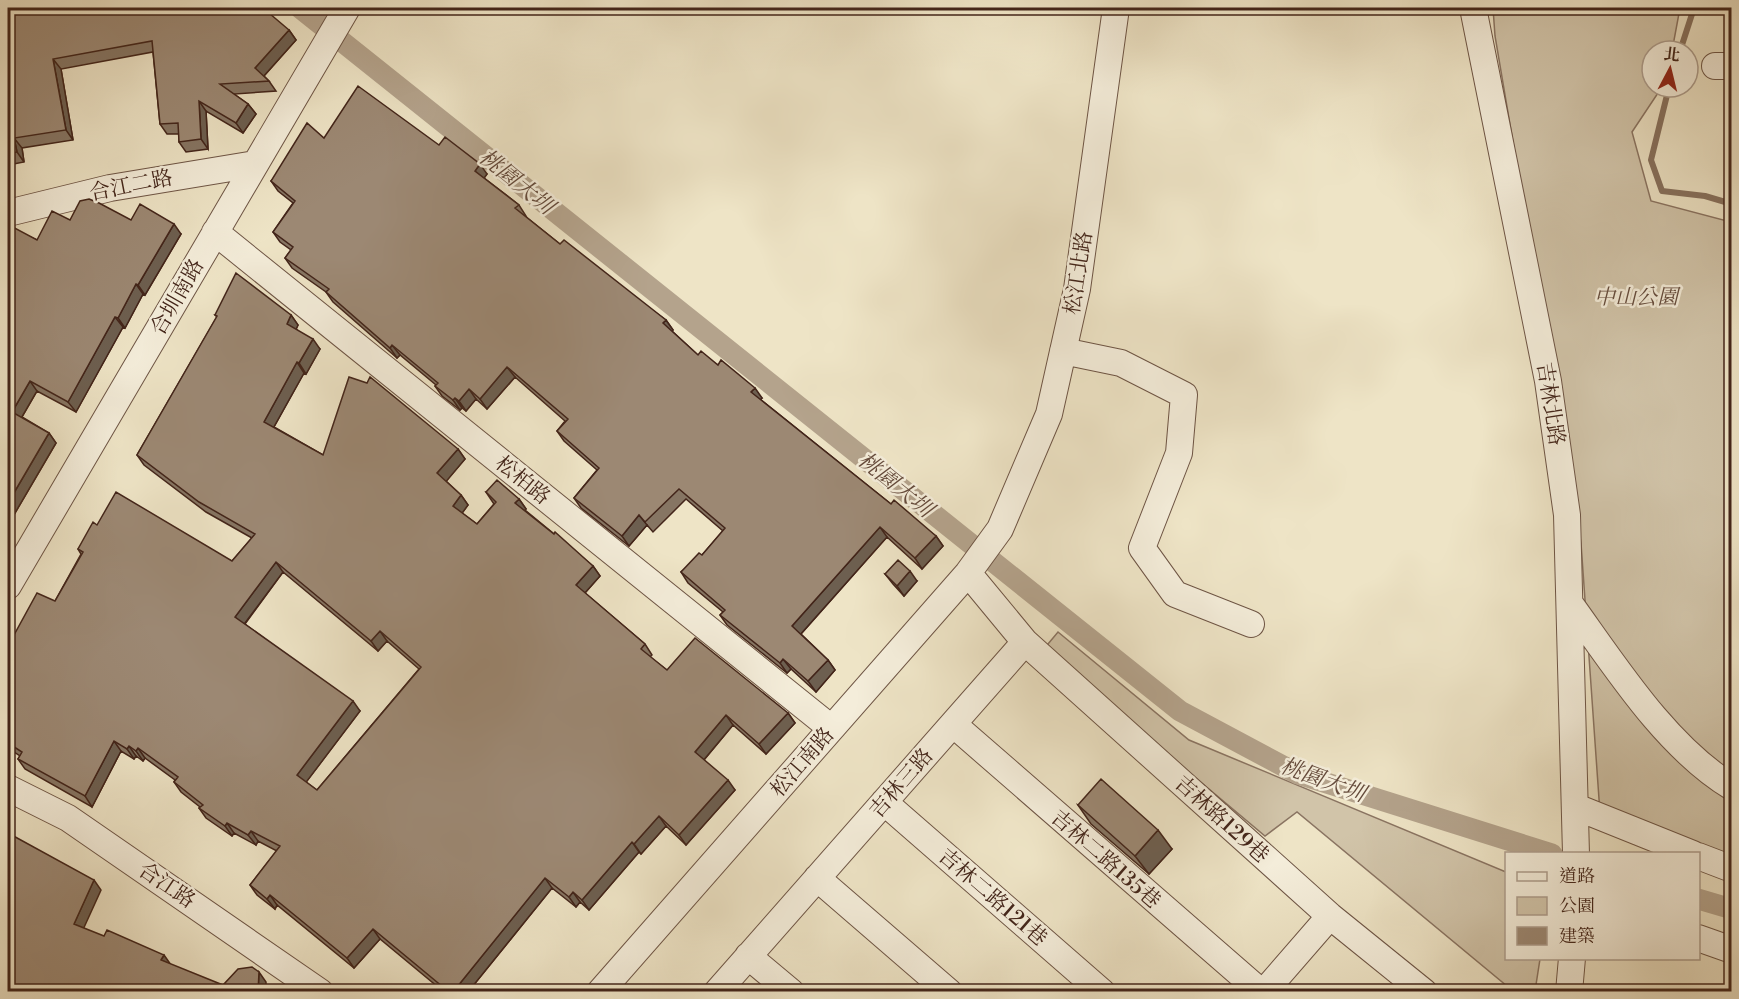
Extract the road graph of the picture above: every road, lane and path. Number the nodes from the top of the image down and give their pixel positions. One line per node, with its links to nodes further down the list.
1 (346, 8): 4 (street, 合圳南路)
2 (1116, 8): 7 (street, 松江北路)
3 (1473, 8): 11 (street, 吉林北路)
4 (255, 164): 5 (street, 合江二路); 6 (street, 合圳南路)
5 (8, 213)
6 (214, 232): 10 (street, 合圳南路); 15 (street, 松柏路)
7 (1063, 351): 8 (street, 松江北路); 12 (street)
8 (1000, 529): 9 (street, 松江南路)
9 (971, 568): 13 (street); 15 (street, 松江南路)
10 (8, 586)
11 (1571, 605): 16 (street); 19 (street, 吉林北路)
12 (1251, 624)
13 (1025, 642): 14 (street, 吉林三路); 25 (street, 吉林路129巷)
14 (953, 724): 18 (street, 吉林三路); 36 (street, 吉林二路135巷)
15 (831, 728): 31 (street, 松江南路)
16 (1731, 787)
17 (8, 788): 30 (street, 合江路)
18 (884, 802): 24 (street, 吉林三路); 35 (street, 吉林二路121巷)
19 (1576, 807): 20 (street, 吉林北路); 21 (street)
20 (1576, 849)
21 (1688, 852)
22 (1700, 857): 23 (street)
23 (1731, 869)
24 (817, 878): 28 (street, 吉林三路); 34 (street)
25 (1329, 916): 36 (street); 37 (street, 吉林路129巷)
26 (1700, 939): 27 (street)
27 (1731, 950)
28 (748, 956): 32 (street, 吉林三路); 33 (street)
29 (1572, 960): 38 (street)
30 (320, 992)
31 (600, 992)
32 (717, 992)
33 (791, 992)
34 (949, 992)
35 (1102, 992)
36 (1263, 992)
37 (1424, 992)
38 (1569, 992)

